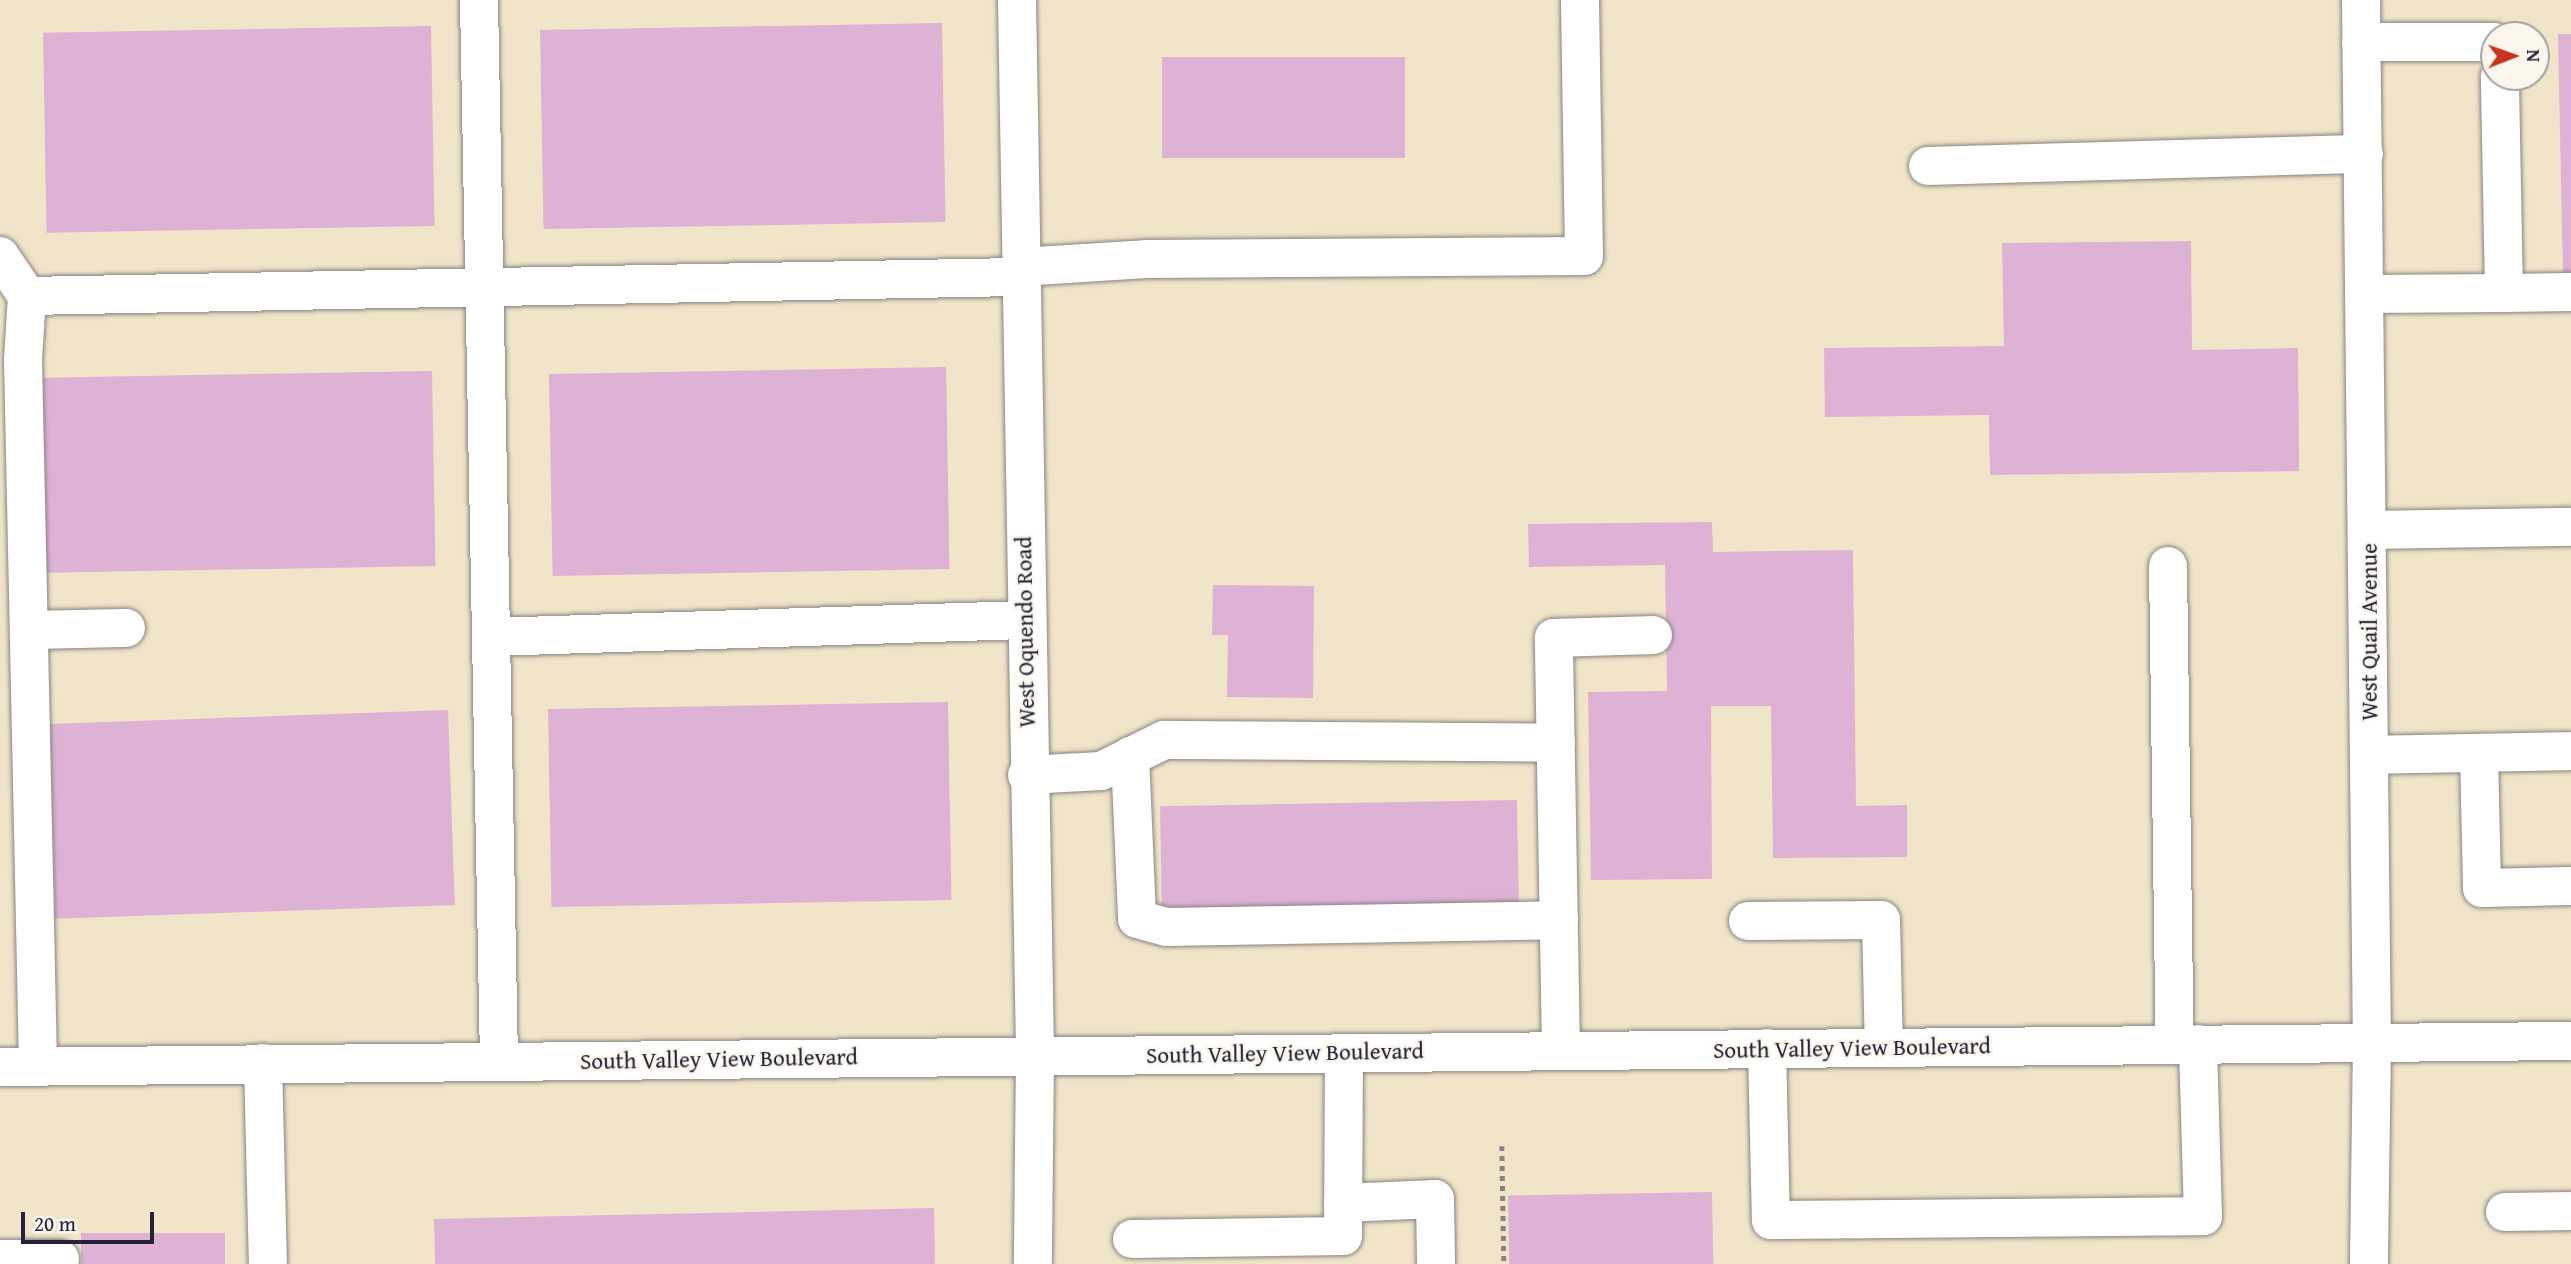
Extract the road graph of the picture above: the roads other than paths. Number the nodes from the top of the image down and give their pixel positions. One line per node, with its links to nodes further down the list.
1 (479, 0): 12 (main road)
2 (1017, 0): 11 (main road, West Oquendo Road)
3 (1580, 0): 11 (main road)
4 (2361, 0): 5 (main road, West Quail Avenue)
5 (2361, 42): 6 (main road); 8 (main road, West Quail Avenue)
6 (2480, 42)
7 (2500, 91): 15 (main road)
8 (2364, 155): 9 (main road); 14 (main road, West Quail Avenue)
9 (1928, 166)
10 (0, 256): 16 (main road)
11 (1021, 272): 12 (main road); 20 (main road, West Oquendo Road)
12 (486, 288): 16 (main road); 24 (main road)
13 (2571, 292): 15 (main road)
14 (2366, 293): 15 (main road); 18 (main road, West Quail Avenue)
15 (2504, 293)
16 (27, 296): 22 (main road)
17 (2571, 527): 18 (main road)
18 (2369, 530): 28 (main road, West Quail Avenue)
19 (2168, 566): 36 (main road)
20 (1024, 620): 24 (main road); 30 (main road, West Oquendo Road)
21 (126, 628): 22 (main road)
22 (29, 630): 44 (main road)
23 (1653, 635): 25 (main road)
24 (492, 637): 42 (main road)
25 (1556, 743): 29 (main road); 32 (main road)
26 (2571, 751): 27 (main road)
27 (2479, 753): 28 (main road); 31 (main road)
28 (2370, 755): 35 (main road, West Quail Avenue)
29 (1130, 756): 30 (main road); 32 (main road)
30 (1027, 775): 41 (main road, West Oquendo Road)
31 (2571, 886)
32 (1559, 920): 39 (main road)
33 (1748, 921): 38 (main road)
34 (2571, 1041): 35 (main road, South Valley View Boulevard)
35 (2372, 1043): 36 (main road, South Valley View Boulevard); 55 (main road, West Quail Avenue)
36 (2186, 1044): 37 (main road); 38 (main road, South Valley View Boulevard)
37 (1767, 1048): 38 (main road, South Valley View Boulevard); 39 (main road, South Valley View Boulevard)
38 (1884, 1048)
39 (1561, 1050): 40 (main road, South Valley View Boulevard)
40 (1345, 1053): 41 (main road, South Valley View Boulevard); 46 (main road)
41 (1035, 1056): 42 (main road, South Valley View Boulevard); 53 (main road, West Oquendo Road)
42 (499, 1061): 43 (main road, South Valley View Boulevard)
43 (263, 1063): 44 (main road, South Valley View Boulevard); 52 (main road)
44 (38, 1066): 45 (main road, South Valley View Boulevard)
45 (0, 1067)
46 (1343, 1203): 49 (main road); 54 (main road)
47 (2571, 1211): 48 (main road)
48 (2505, 1212)
49 (1132, 1239)
50 (60, 1258): 51 (main road)
51 (0, 1259)
52 (268, 1264)
53 (1033, 1264)
54 (1436, 1264)
55 (2369, 1264)

